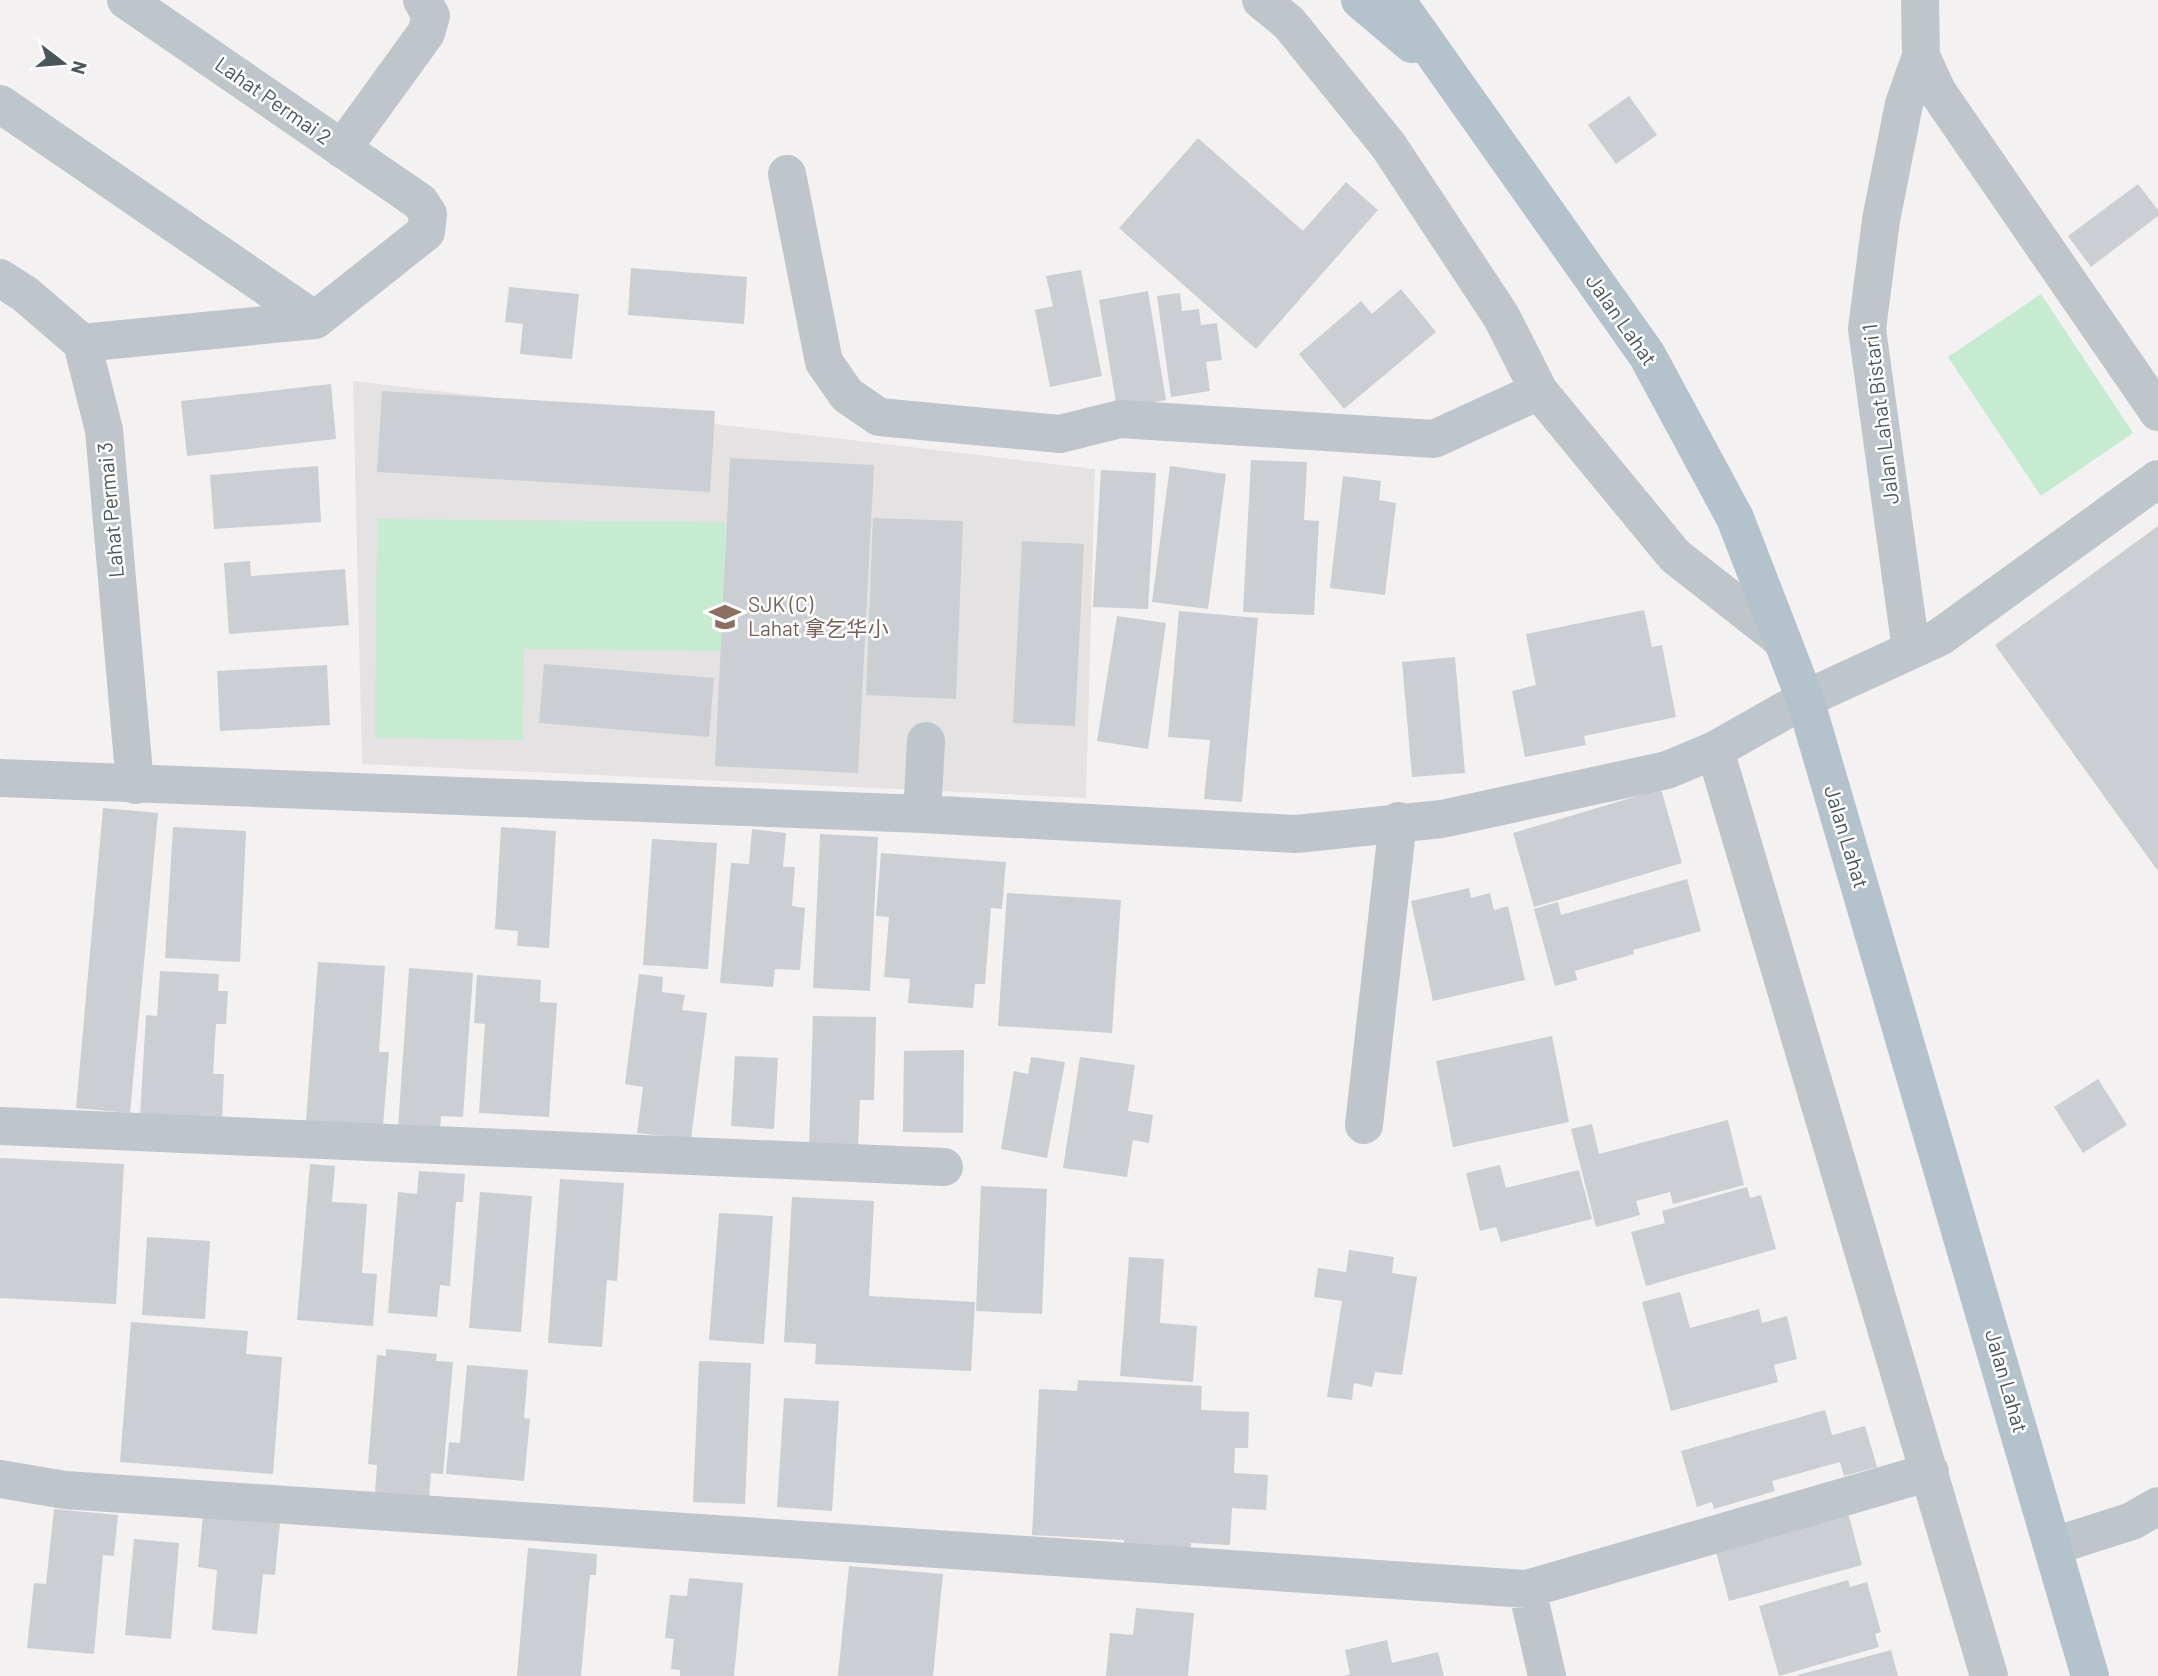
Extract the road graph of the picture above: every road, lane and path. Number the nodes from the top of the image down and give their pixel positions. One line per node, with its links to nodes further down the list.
1 (126, 0): 10 (street, Lahat Permai 2)
2 (422, 0): 10 (street)
3 (1261, 0): 15 (street)
4 (1360, 0): 8 (main road, Jalan Lahat)
5 (1396, 0): 8 (main road, Jalan Lahat)
6 (1920, 0): 7 (street, Jalan Lahat Bistari 1)
7 (1921, 56): 16 (street, Jalan Lahat Bistari 1); 19 (street, Jalan Lahat Bistari 1)
8 (1443, 70): 18 (main road, Jalan Lahat)
9 (0, 104): 13 (street)
10 (342, 149): 13 (street, Lahat Permai 2)
11 (787, 174): 15 (street)
12 (0, 278): 14 (street)
13 (315, 320): 14 (street)
14 (82, 343): 24 (street, Lahat Permai 3)
15 (1539, 391): 18 (street)
16 (2158, 412)
17 (2158, 479): 19 (street)
18 (1782, 639): 20 (main road, Jalan Lahat)
19 (1911, 650): 20 (street)
20 (1805, 699): 22 (street); 33 (main road, Jalan Lahat)
21 (926, 741): 25 (street)
22 (1715, 750): 26 (street); 30 (street)
23 (0, 778): 24 (street)
24 (135, 785): 25 (street)
25 (922, 814): 26 (street)
26 (1398, 821): 27 (street)
27 (1364, 1125)
28 (0, 1126): 29 (street)
29 (944, 1167)
30 (1930, 1472): 34 (street); 36 (street)
31 (0, 1479): 34 (street)
32 (2158, 1506): 33 (street)
33 (2054, 1546): 37 (main road, Jalan Lahat)
34 (1527, 1589): 35 (street)
35 (1546, 1676)
36 (1989, 1676)
37 (2090, 1676)

